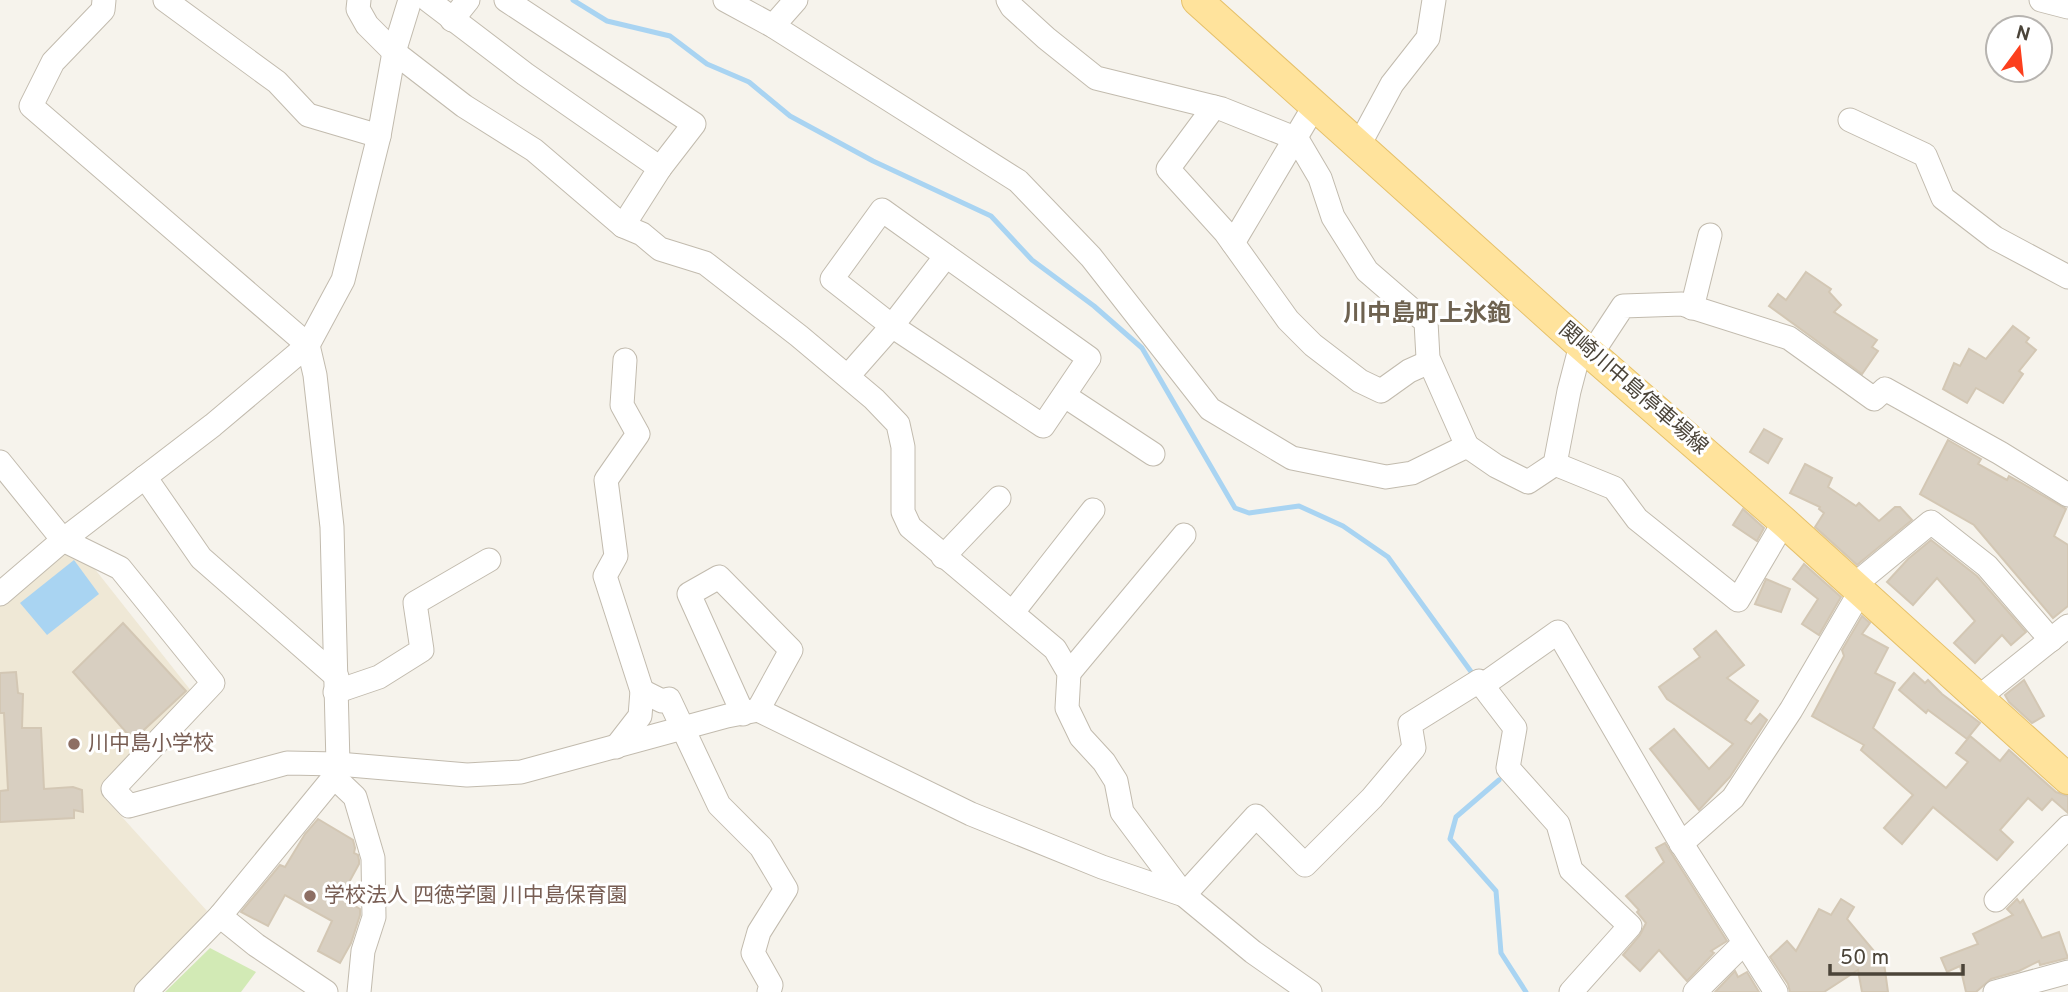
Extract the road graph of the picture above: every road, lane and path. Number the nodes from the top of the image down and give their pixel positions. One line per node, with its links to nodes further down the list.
1 (104, 0): 32 (street)
2 (165, 0): 21 (street)
3 (359, 0): 17 (street)
4 (410, 0): 17 (street)
5 (428, 0): 15 (street)
6 (468, 0): 15 (street)
7 (506, 0): 24 (street)
8 (724, 0): 16 (street)
9 (796, 0): 16 (street)
10 (1007, 0): 19 (street)
11 (1197, 0): 18 (main road, 関崎川中島停車場線)
12 (1434, 0): 23 (street)
13 (2040, 0): 14 (street)
14 (2068, 7)
15 (452, 20): 24 (street)
16 (773, 26): 38 (street)
17 (394, 52): 21 (street); 25 (street)
18 (1315, 106): 22 (street); 23 (main road, 関崎川中島停車場線)
19 (1214, 107): 22 (street); 27 (street)
20 (1850, 120): 29 (street)
21 (379, 136): 32 (street)
22 (1297, 139): 27 (street); 35 (street)
23 (1359, 145): 33 (main road, 関崎川中島停車場線)
24 (660, 168): 25 (street)
25 (623, 226): 36 (street)
26 (1710, 235): 30 (street)
27 (1233, 243): 35 (street)
28 (946, 256): 31 (street); 31 (street); 37 (street)
29 (2068, 277)
30 (1692, 308): 33 (street); 43 (street)
31 (892, 326): 36 (street); 37 (street)
32 (308, 345): 42 (street); 56 (street)
33 (1587, 349): 41 (street); 46 (main road, 関崎川中島停車場線)
34 (625, 360): 58 (street)
35 (1429, 362): 38 (street)
36 (848, 376): 49 (street)
37 (1065, 396): 39 (street)
38 (1467, 446): 41 (street)
39 (1153, 454)
40 (0, 462): 48 (street)
41 (1555, 464): 46 (street)
42 (145, 477): 48 (street); 56 (street)
43 (2068, 495)
44 (999, 498): 49 (street)
45 (1093, 510): 53 (street)
46 (1784, 522): 51 (main road, 関崎川中島停車場線)
47 (1184, 535): 55 (street)
48 (62, 540): 52 (street); 63 (street)
49 (943, 557): 53 (street)
50 (489, 560): 56 (street)
51 (1856, 589): 54 (street); 59 (main road, 関崎川中島停車場線); 66 (street)
52 (0, 594)
53 (1013, 612): 55 (street)
54 (2059, 633): 59 (street)
55 (1069, 673): 67 (street)
56 (336, 684): 63 (street)
57 (1483, 685): 66 (street); 67 (street); 77 (street)
58 (642, 691): 61 (street); 62 (street)
59 (1978, 698): 64 (main road, 関崎川中島停車場線)
60 (751, 712): 60 (street); 61 (street); 67 (street)
61 (683, 728): 62 (street); 75 (street)
62 (616, 747): 63 (street)
63 (336, 771): 69 (street); 74 (street)
64 (2068, 779)
65 (2068, 827): 68 (street)
66 (1681, 844): 70 (street)
67 (1184, 895): 76 (street)
68 (1996, 900)
69 (219, 916): 72 (street); 73 (street)
70 (1743, 944): 78 (street); 79 (street)
71 (2068, 972): 80 (street)
72 (146, 992)
73 (326, 992)
74 (359, 992)
75 (769, 992)
76 (1310, 992)
77 (1571, 992)
78 (1695, 992)
79 (1776, 992)
80 (1995, 992)

